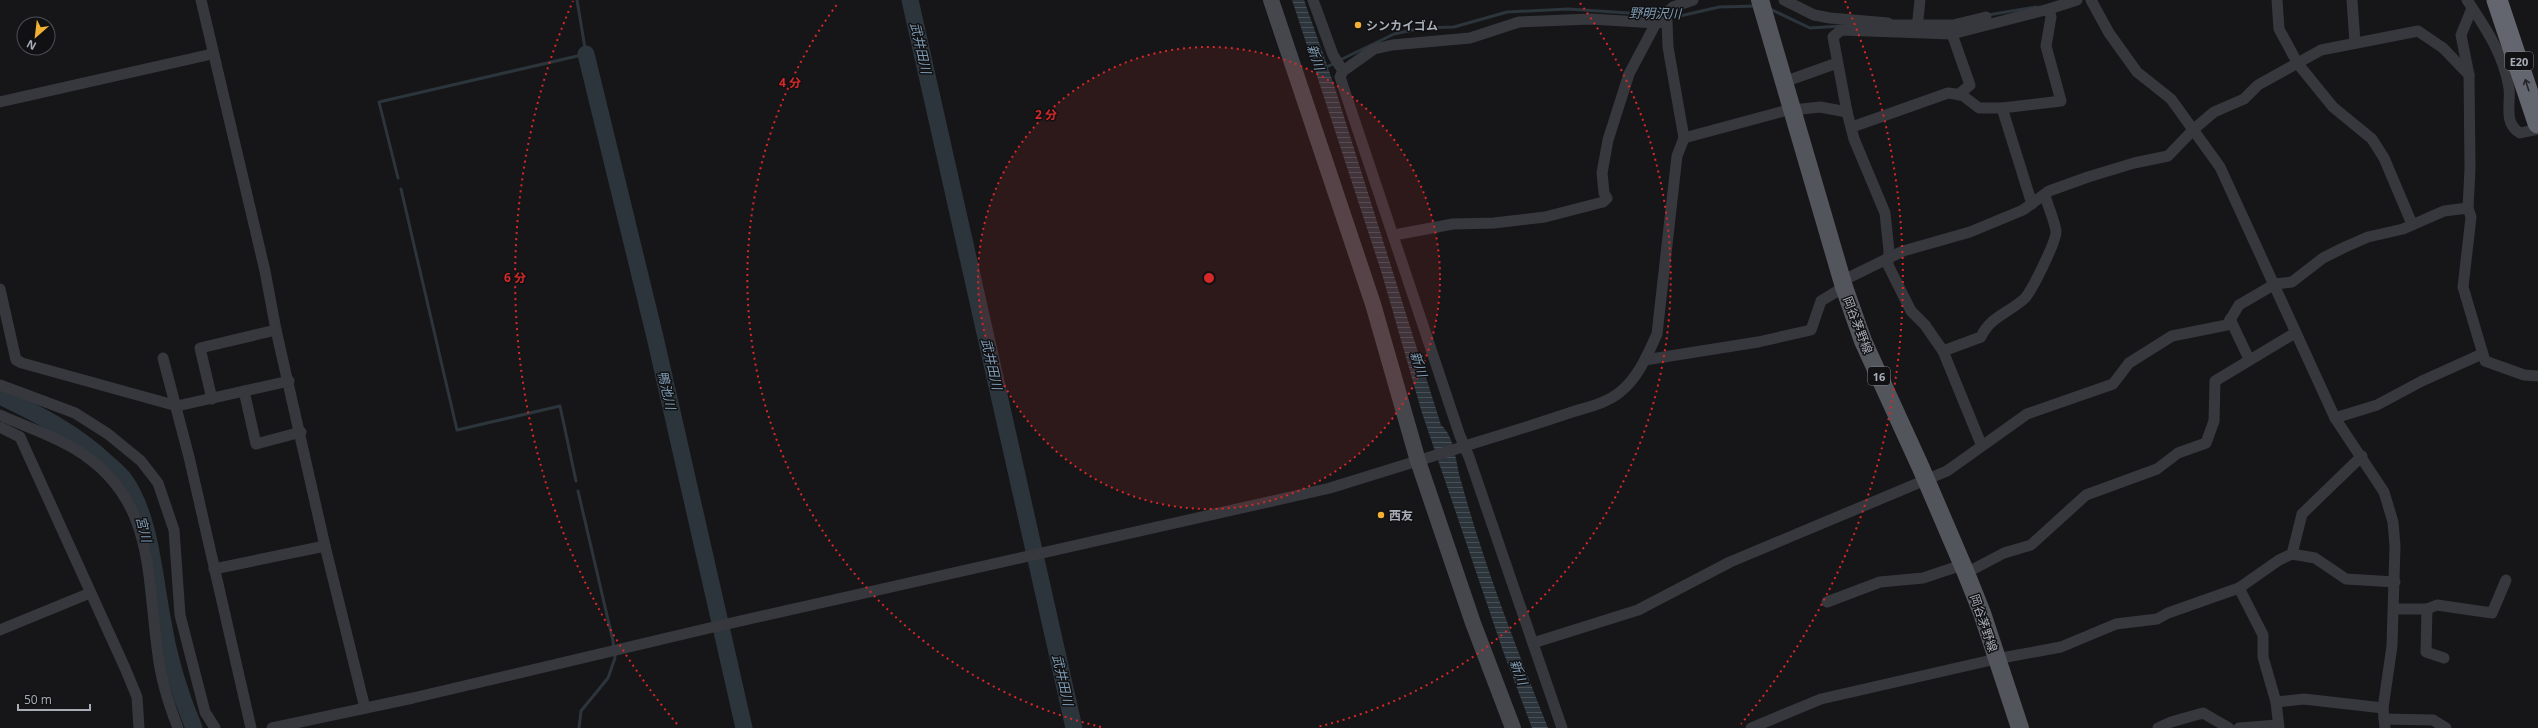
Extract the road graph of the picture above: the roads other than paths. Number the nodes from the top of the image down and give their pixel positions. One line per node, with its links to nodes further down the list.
1 (201, 0): 22 (street)
2 (1271, 0): 70 (street)
3 (1313, 0): 25 (street)
4 (1693, 0): 17 (street)
5 (1784, 0): 19 (street)
6 (1920, 0): 18 (street)
7 (2059, 0): 18 (street)
8 (2076, 0): 16 (street)
9 (2091, 0): 36 (street)
10 (2277, 0): 24 (street)
11 (2352, 0): 21 (street)
12 (2497, 0): 35 (highway, E20, one-way to 12)
13 (2512, 0): 26 (highway, E20)
14 (2470, 4): 27 (street); 35 (street)
15 (1761, 5): 28 (main road, 岡谷茅野線 / 16)
16 (2049, 9): 20 (street); 31 (street)
17 (1656, 23): 25 (street); 37 (street); 42 (street)
18 (1917, 28): 19 (street); 20 (street)
19 (1887, 29): 23 (street)
20 (1952, 34): 29 (street)
21 (2355, 43): 24 (street); 27 (street)
22 (212, 54): 30 (street); 48 (street)
23 (1837, 64): 28 (street); 33 (street)
24 (2298, 64): 36 (street); 41 (street)
25 (1343, 71): 42 (street)
26 (2538, 74)
27 (2469, 75): 40 (street)
28 (1784, 82): 32 (main road, 岡谷茅野線 / 16)
29 (1958, 95): 31 (street); 34 (street)
30 (0, 102)
31 (2002, 108): 39 (street)
32 (1792, 111): 33 (street); 37 (street); 45 (main road, 岡谷茅野線 / 16)
33 (1847, 112): 34 (street)
34 (1852, 127): 43 (street)
35 (2535, 128)
36 (2194, 129): 38 (street); 44 (street)
37 (1684, 138): 54 (street)
38 (2045, 196): 39 (street); 50 (street)
39 (2032, 204): 43 (street)
40 (2468, 208): 41 (street); 51 (street)
41 (2412, 224): 44 (street)
42 (1394, 235): 68 (street)
43 (1889, 258): 45 (street); 50 (street)
44 (2275, 284): 47 (street); 49 (street)
45 (1844, 287): 54 (street); 71 (main road, 岡谷茅野線 / 16)
46 (0, 289): 60 (street)
47 (2230, 319): 53 (street); 67 (street)
48 (276, 330): 56 (street); 59 (street)
49 (2295, 333): 53 (street); 62 (street)
50 (1943, 351): 67 (street)
51 (2482, 354): 55 (street); 62 (street)
52 (163, 358): 60 (street)
53 (2249, 359): 74 (street)
54 (1645, 360): 68 (street)
55 (2538, 376)
56 (289, 380): 58 (street); 65 (street)
57 (0, 385): 95 (street)
58 (244, 391): 59 (street); 65 (street)
59 (212, 398): 60 (street)
60 (177, 406): 75 (street)
61 (0, 415): 94 (street)
62 (2335, 418): 69 (street)
63 (0, 427): 64 (street)
64 (11, 432): 66 (street); 79 (street)
65 (301, 432): 72 (street)
66 (0, 437)
67 (1981, 444): 71 (street)
68 (1462, 447): 70 (street); 84 (street)
69 (2362, 456): 73 (street); 77 (street)
70 (1424, 459): 88 (street); 98 (street)
71 (1925, 479): 74 (main road, 岡谷茅野線 / 16); 84 (street)
72 (325, 546): 75 (street); 88 (street)
73 (2292, 554): 77 (street); 78 (street)
74 (1964, 569): 80 (street); 86 (main road, 岡谷茅野線 / 16)
75 (214, 570): 96 (street)
76 (2506, 580): 82 (street)
77 (2395, 582): 81 (street)
78 (2239, 588): 86 (street); 87 (street)
79 (90, 593): 83 (street); 93 (street)
80 (1827, 602)
81 (2394, 609): 82 (street); 89 (street)
82 (2427, 609): 85 (street)
83 (0, 630)
84 (1533, 643): 99 (street)
85 (2444, 658)
86 (1996, 659): 100 (street); 101 (main road, 岡谷茅野線 / 16)
87 (2276, 702): 89 (street); 92 (street)
88 (365, 708): 91 (street)
89 (2383, 708): 90 (street)
90 (2385, 723): 105 (street)
91 (309, 725): 97 (street)
92 (2278, 726): 104 (street)
93 (139, 728)
94 (178, 728)
95 (215, 728)
96 (251, 728)
97 (272, 728)
98 (1513, 728)
99 (1562, 728)
100 (1751, 728)
101 (2020, 728)
102 (2158, 728): 103 (street)
103 (2229, 728)
104 (2239, 728)
105 (2446, 728)

